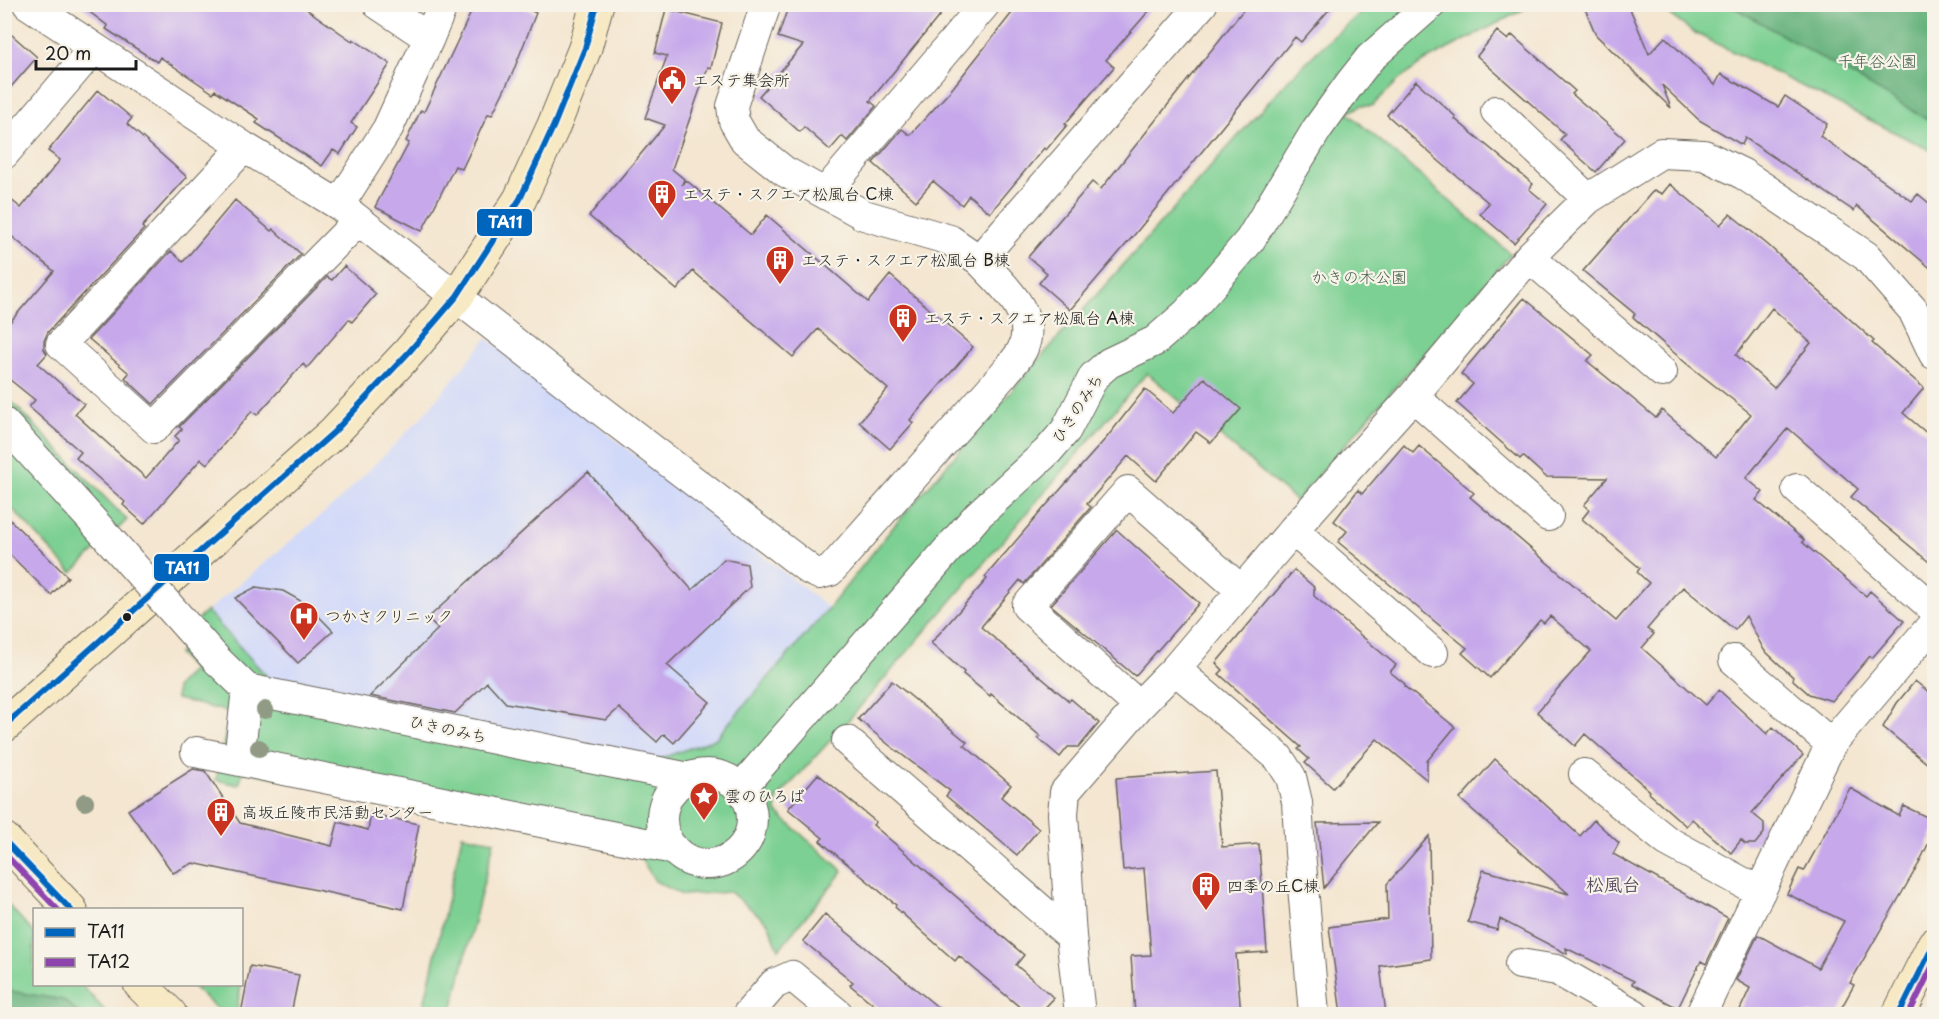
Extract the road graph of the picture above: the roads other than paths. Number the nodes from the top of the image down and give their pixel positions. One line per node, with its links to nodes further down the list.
1 (28, 4): 10 (street)
2 (378, 4): 9 (street)
3 (443, 4): 9 (street)
4 (597, 4): 19 (street)
5 (766, 4): 14 (street)
6 (985, 4): 14 (street)
7 (1202, 4): 18 (street)
8 (1431, 4): 42 (street, ひきのみち)
9 (429, 38): 16 (street)
10 (94, 48): 12 (street); 13 (street)
11 (1496, 111): 15 (street)
12 (244, 147): 16 (street); 16 (street)
13 (4, 154)
14 (825, 193): 18 (street)
15 (1587, 199): 17 (street); 20 (street)
16 (349, 213): 19 (street)
17 (1529, 257): 21 (street); 22 (street)
18 (980, 260): 19 (street)
19 (457, 296): 35 (street)
20 (1935, 354)
21 (1662, 372)
22 (1413, 396): 25 (street); 26 (street)
23 (4, 423): 33 (street, bridge)
24 (1797, 489): 28 (street)
25 (1548, 516)
26 (1293, 530): 27 (street); 30 (street)
27 (1241, 590): 32 (street); 34 (street)
28 (1935, 609)
29 (1935, 622): 37 (street)
30 (1433, 653)
31 (1734, 660): 37 (street)
32 (1175, 669): 34 (street); 56 (street)
33 (247, 688): 39 (street); 41 (street, ひきのみち)
34 (1139, 706): 47 (street)
35 (4, 726)
36 (847, 741): 47 (street)
37 (1831, 744): 45 (street)
38 (196, 752): 39 (street)
39 (239, 759): 44 (street)
40 (1584, 774): 45 (street)
41 (689, 778): 42 (street); 44 (street)
42 (740, 789): 44 (street)
43 (4, 838): 46 (street)
44 (674, 849)
45 (1760, 892): 58 (street)
46 (69, 908)
47 (1071, 936): 55 (street)
48 (1935, 944): 51 (street)
49 (1520, 964): 57 (street)
50 (142, 986): 52 (street)
51 (1925, 986): 59 (street)
52 (170, 1014)
53 (748, 1014): 54 (street)
54 (838, 1014)
55 (1080, 1014)
56 (1314, 1014)
57 (1634, 1014)
58 (1701, 1014)
59 (1899, 1014)

